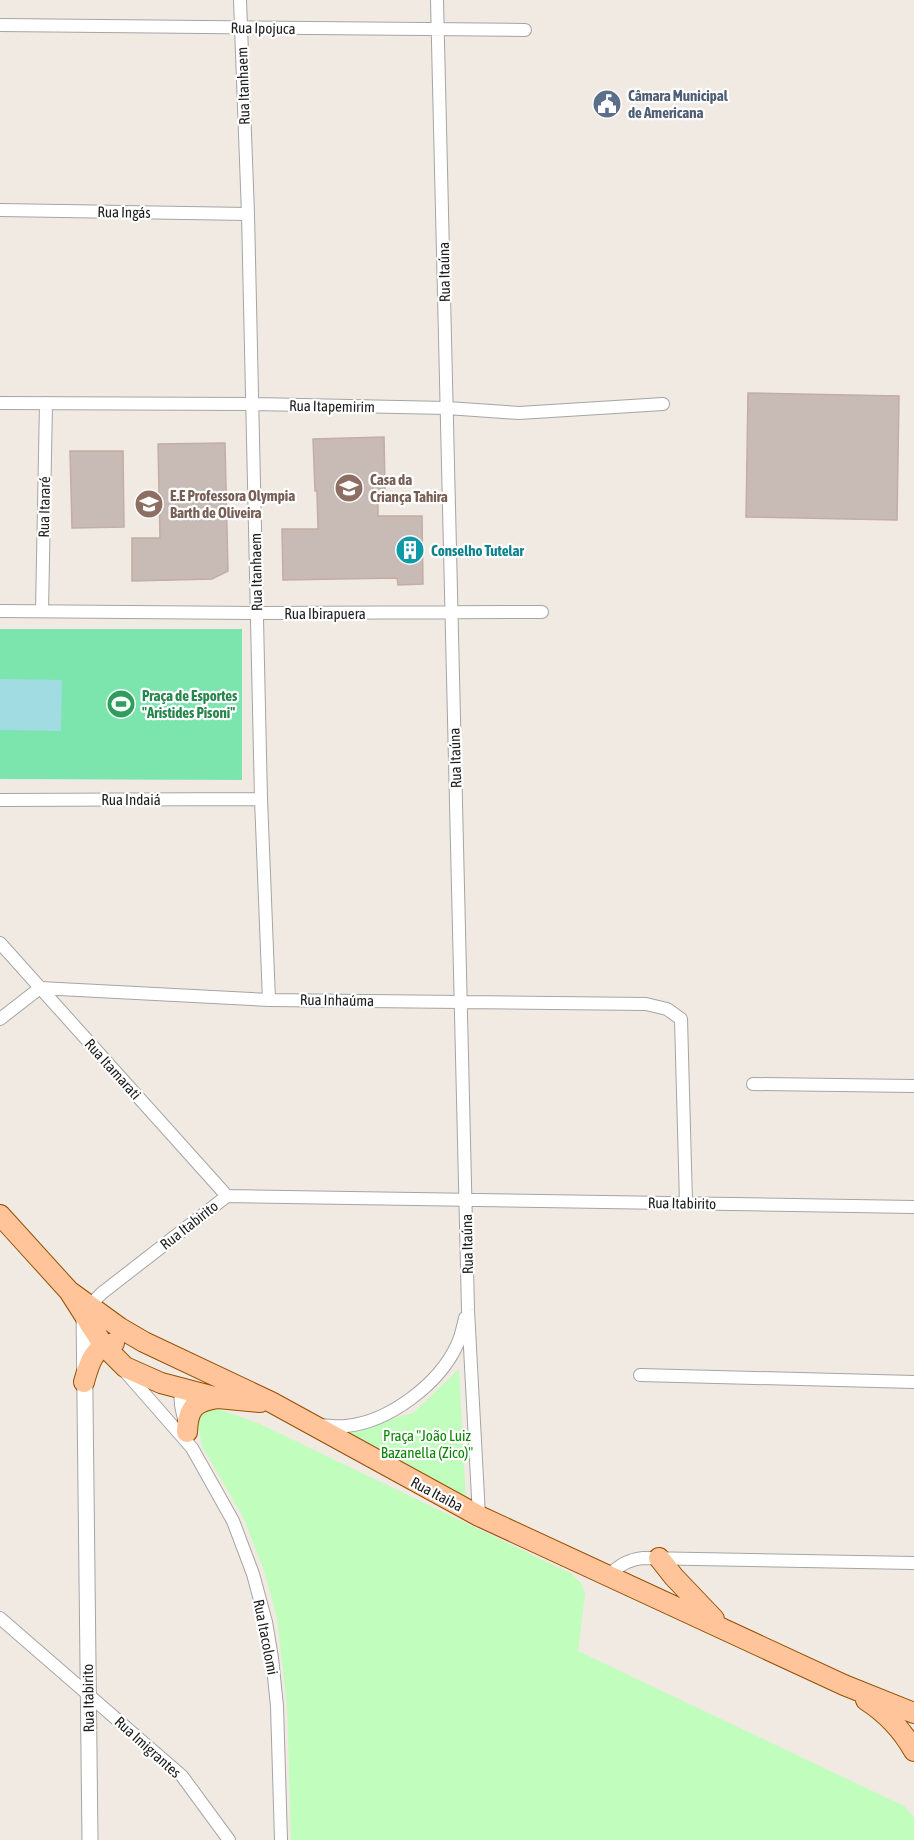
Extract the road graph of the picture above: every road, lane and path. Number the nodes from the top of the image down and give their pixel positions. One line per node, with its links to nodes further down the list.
1 (240, 0): 4 (street, Rua Itanhaem)
2 (437, 0): 5 (street, Rua Itaúna)
3 (0, 24): 4 (street, Rua Ipojuca)
4 (241, 28): 5 (street, Rua Ipojuca); 8 (street, Rua Itanhaem)
5 (437, 30): 6 (street, Rua Ipojuca); 13 (street, Rua Itaúna)
6 (525, 30)
7 (0, 210): 8 (street, Rua Ingás)
8 (248, 214): 11 (street, Rua Itanhaem)
9 (0, 403): 10 (street, Rua Itapemirim)
10 (46, 403): 11 (street, Rua Itapemirim); 15 (street, Rua Itararé)
11 (253, 404): 13 (street, Rua Itapemirim); 17 (street, Rua Itanhaem)
12 (663, 404): 13 (street, Rua Itapemirim)
13 (447, 408): 18 (street, Rua Itaúna)
14 (0, 611): 15 (street, Rua Ibirapuera)
15 (42, 611): 17 (street, Rua Ibirapuera)
16 (542, 612): 18 (street, Rua Ibirapuera)
17 (257, 613): 18 (street, Rua Ibirapuera); 19 (street, Rua Itanhaem)
18 (451, 613): 24 (street, Rua Itaúna)
19 (261, 799): 20 (street, Rua Indaiá); 23 (street, Rua Itanhaem)
20 (0, 800)
21 (0, 943): 22 (street, Rua Itamarati)
22 (40, 988): 23 (street, Rua Inhaúma); 25 (street); 28 (street, Rua Itamarati)
23 (269, 1000): 24 (street, Rua Inhaúma)
24 (462, 1001): 29 (street, Rua Itaúna); 30 (street, Rua Inhaúma)
25 (0, 1019)
26 (753, 1084): 27 (street)
27 (914, 1086)
28 (227, 1196): 29 (street, Rua Itabirito); 34 (street, Rua Itabirito)
29 (466, 1200): 30 (street, Rua Itabirito); 33 (street, Rua Itaúna)
30 (686, 1203): 31 (street, Rua Itabirito)
31 (914, 1207)
32 (0, 1215): 34 (main road)
33 (468, 1310): 44 (street); 46 (street, Rua Itaúna)
34 (86, 1311): 35 (main road, Rua Itaiba); 36 (main road, Rua Itaiba); 40 (street, Rua Itabirito)
35 (144, 1342): 36 (main road); 37 (main road, Rua Itaiba)
36 (106, 1349): 40 (main road); 41 (main road, Rua Itaiba); 45 (street, Rua Itacolomi)
37 (172, 1356): 41 (main road); 43 (main road, Rua Itaiba)
38 (640, 1375): 39 (street)
39 (914, 1382)
40 (84, 1383): 53 (street, Rua Itabirito)
41 (180, 1388): 42 (main road, Rua Itaiba); 45 (street, Rua Itacolomi)
42 (218, 1398): 43 (main road, Rua Itaiba); 45 (main road)
43 (271, 1402): 44 (main road, Rua Itaiba)
44 (311, 1425): 46 (main road, Rua Itaiba)
45 (189, 1440): 58 (street, Rua Itacolomi)
46 (479, 1516): 49 (main road, Rua Itaiba)
47 (659, 1558): 48 (street); 49 (street); 51 (main road)
48 (914, 1563)
49 (608, 1576): 51 (main road, Rua Itaiba)
50 (0, 1618): 53 (street, Rua Imigrantes)
51 (724, 1629): 52 (main road, Rua Itaiba)
52 (844, 1685): 54 (main road, Rua Itaiba); 55 (main road, Rua Itaiba)
53 (87, 1693): 56 (street, Rua Itabirito); 57 (street, Rua Imigrantes)
54 (914, 1713)
55 (914, 1751)
56 (90, 1840)
57 (229, 1840)
58 (281, 1840)

